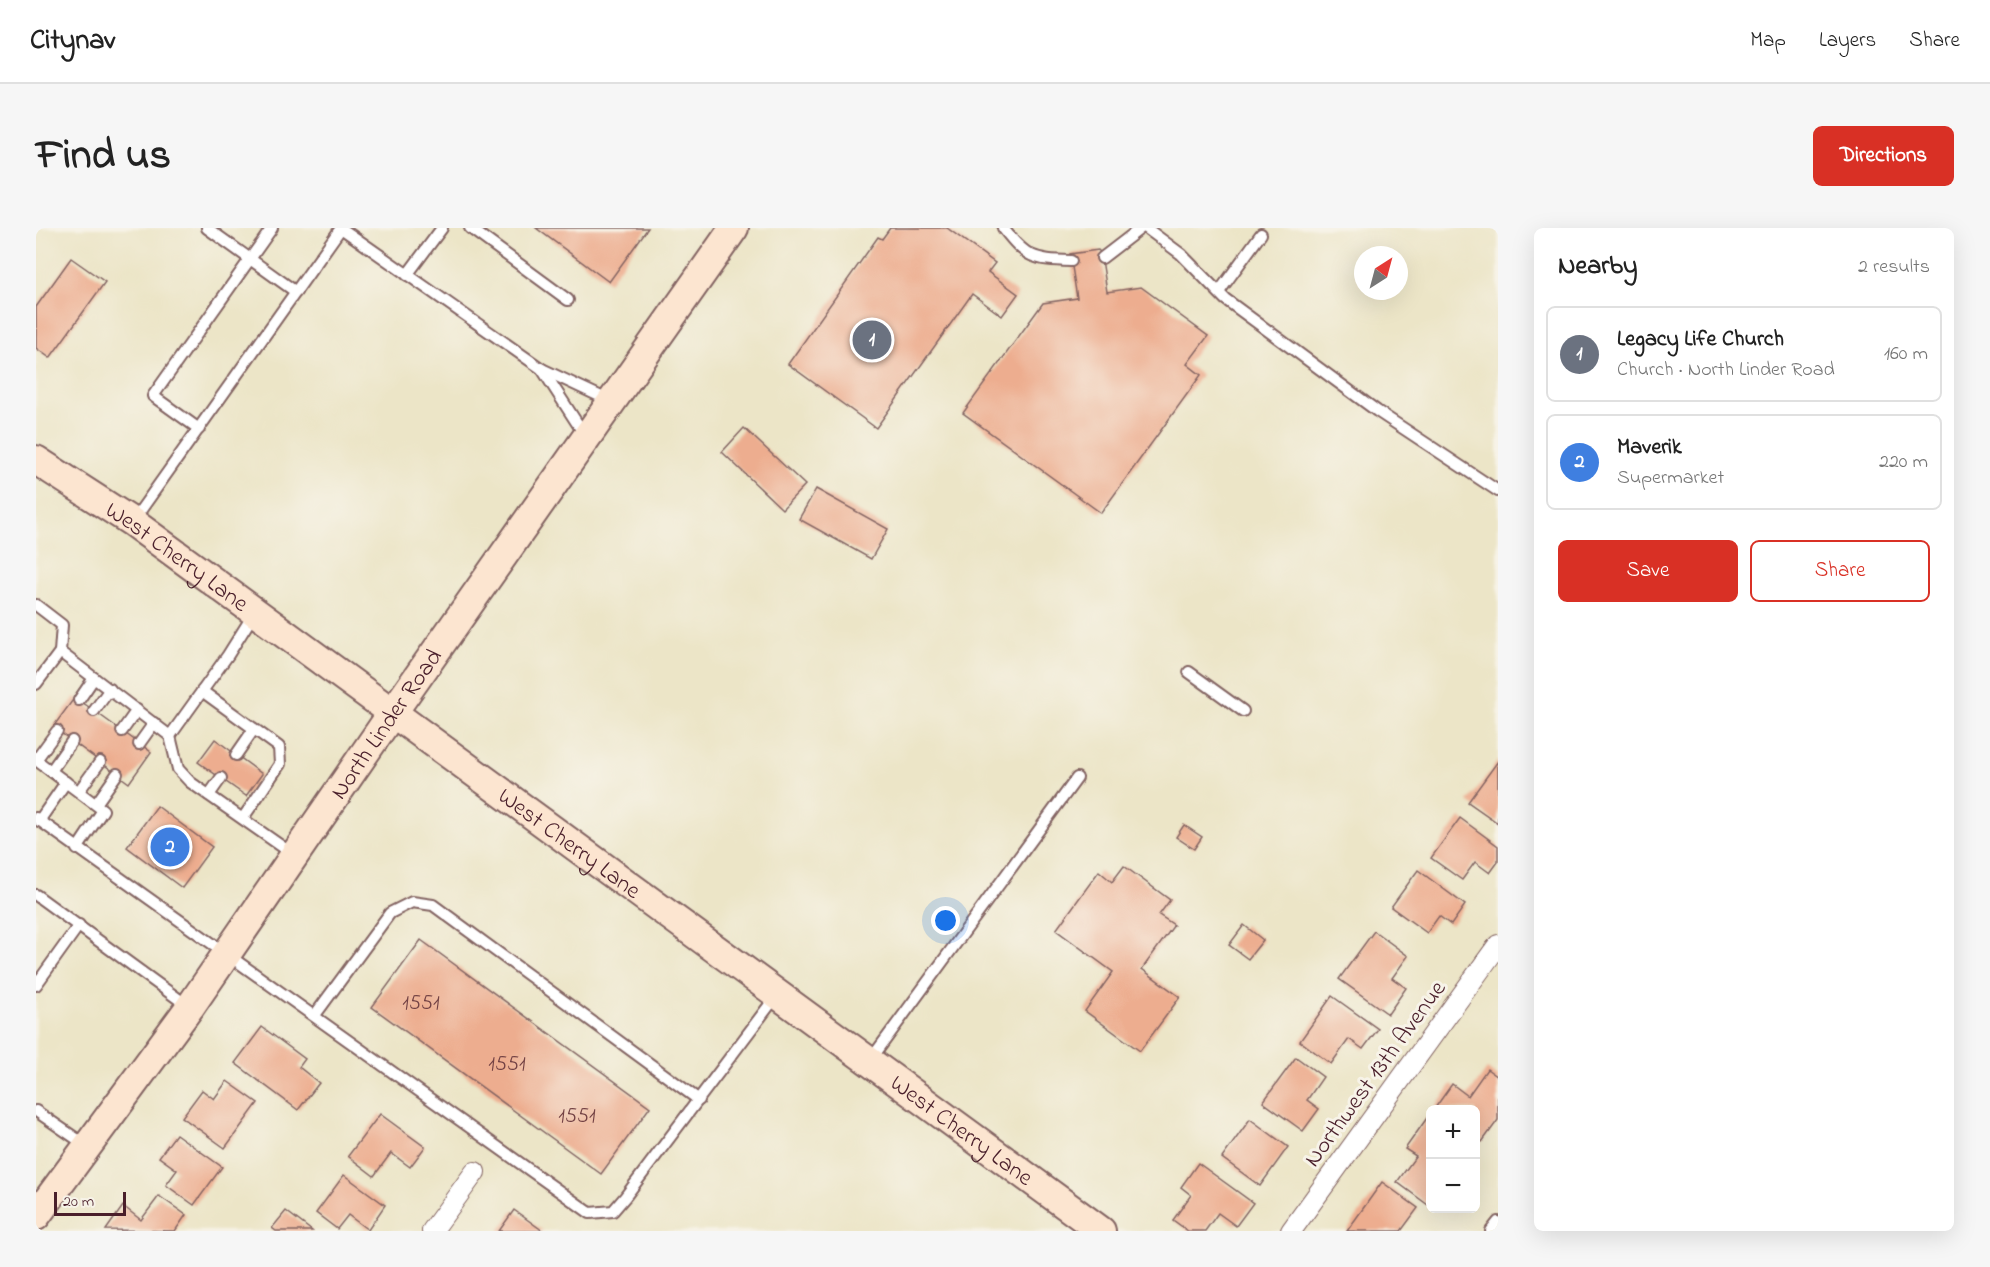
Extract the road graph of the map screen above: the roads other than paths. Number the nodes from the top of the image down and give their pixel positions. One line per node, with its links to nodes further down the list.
1 (207, 228): 14 (lane)
2 (272, 228): 14 (lane)
3 (341, 228): 12 (lane); 17 (lane)
4 (361, 228): 12 (lane)
5 (442, 228): 16 (lane)
6 (470, 228): 19 (lane)
7 (734, 228): 21 (main road, North Linder Road)
8 (1003, 228): 15 (lane)
9 (1141, 228): 13 (lane)
10 (1146, 228): 18 (lane)
11 (1261, 234): 18 (lane)
12 (354, 238): 16 (lane)
13 (1102, 258)
14 (249, 259): 17 (lane); 22 (lane)
15 (1071, 261)
16 (407, 275): 20 (lane)
17 (296, 292): 22 (lane)
18 (1219, 292): 25 (lane)
19 (568, 300)
20 (542, 369): 21 (lane); 23 (lane)
21 (611, 402): 23 (main road, North Linder Road)
22 (199, 429): 26 (lane)
23 (586, 437): 39 (main road, North Linder Road)
24 (36, 460): 26 (main road, West Cherry Lane)
25 (1498, 491)
26 (132, 522): 28 (main road, West Cherry Lane)
27 (36, 604): 29 (lane)
28 (256, 612): 34 (lane); 39 (main road, West Cherry Lane)
29 (60, 652): 31 (lane); 32 (lane)
30 (1190, 672): 38 (lane)
31 (94, 678): 33 (lane); 35 (lane)
32 (36, 684)
33 (110, 689): 36 (lane); 37 (lane)
34 (202, 691): 41 (lane); 44 (lane)
35 (79, 700)
36 (137, 710): 40 (lane); 43 (lane)
37 (94, 711)
38 (1243, 711)
39 (393, 712): 61 (main road, North Linder Road); 67 (main road, West Cherry Lane)
40 (154, 723): 44 (lane); 46 (lane)
41 (254, 729): 47 (lane); 58 (lane)
42 (57, 731): 48 (lane)
43 (122, 732)
44 (170, 736): 56 (lane)
45 (72, 741): 50 (lane)
46 (139, 744)
47 (236, 755)
48 (36, 760): 50 (lane)
49 (100, 762): 55 (lane)
50 (51, 771): 54 (lane)
51 (117, 774): 57 (lane)
52 (221, 778): 56 (lane)
53 (1077, 778): 70 (lane)
54 (66, 782): 55 (lane); 59 (lane)
55 (79, 791): 57 (lane)
56 (209, 795): 58 (lane)
57 (96, 804): 60 (lane)
58 (243, 818): 61 (lane)
59 (38, 819): 60 (lane)
60 (77, 849): 65 (lane)
61 (295, 855): 65 (main road, North Linder Road)
62 (36, 895): 63 (lane)
63 (79, 925): 66 (lane); 68 (lane)
64 (1498, 945): 79 (street, Northwest 13th Avenue)
65 (228, 953): 68 (main road, North Linder Road); 69 (lane)
66 (36, 983)
67 (777, 995): 70 (main road, West Cherry Lane); 71 (lane)
68 (190, 1007): 73 (main road, North Linder Road)
69 (315, 1015): 71 (lane); 71 (lane)
70 (869, 1062): 78 (main road, West Cherry Lane)
71 (699, 1100)
72 (36, 1110): 73 (lane)
73 (87, 1146): 75 (main road, North Linder Road)
74 (475, 1172): 77 (street)
75 (36, 1216)
76 (1498, 1222): 80 (lane)
77 (432, 1231)
78 (1101, 1231)
79 (1291, 1231)
80 (1491, 1231)

